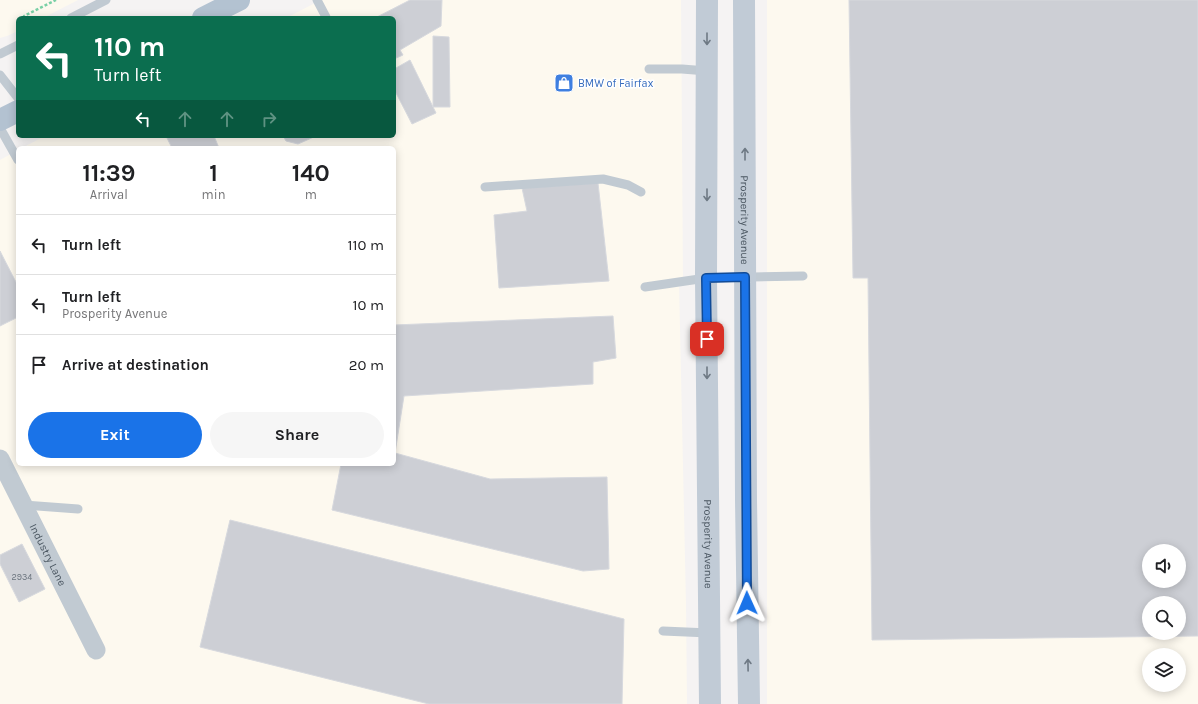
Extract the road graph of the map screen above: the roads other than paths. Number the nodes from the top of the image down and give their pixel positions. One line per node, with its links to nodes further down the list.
1 (106, 0): 6 (lane)
2 (238, 0): 7 (main road)
3 (317, 0): 8 (lane)
4 (707, 0): 12 (main road, Prosperity Avenue, one-way to 12)
5 (744, 0): 22 (main road, Prosperity Avenue, one-way to 5)
6 (74, 16)
7 (210, 16)
8 (325, 16)
9 (16, 46): 10 (lane)
10 (0, 54)
11 (649, 70): 12 (lane)
12 (707, 71): 23 (main road, Prosperity Avenue, one-way to 23)
13 (0, 76): 14 (lane)
14 (16, 96)
15 (16, 113): 16 (main road)
16 (0, 120)
17 (0, 128): 18 (lane)
18 (16, 156)
19 (485, 187): 20 (lane)
20 (641, 192)
21 (803, 276): 22 (lane)
22 (745, 277): 23 (lane); 32 (main road, Prosperity Avenue, one-way to 22)
23 (706, 278): 24 (lane); 29 (main road, Prosperity Avenue, one-way to 29)
24 (646, 287)
25 (0, 459): 26 (street, Industry Lane)
26 (24, 505): 27 (lane); 30 (street, Industry Lane)
27 (78, 509)
28 (663, 631): 29 (lane)
29 (709, 633): 31 (main road, Prosperity Avenue)
30 (96, 650)
31 (710, 704)
32 (749, 704)

